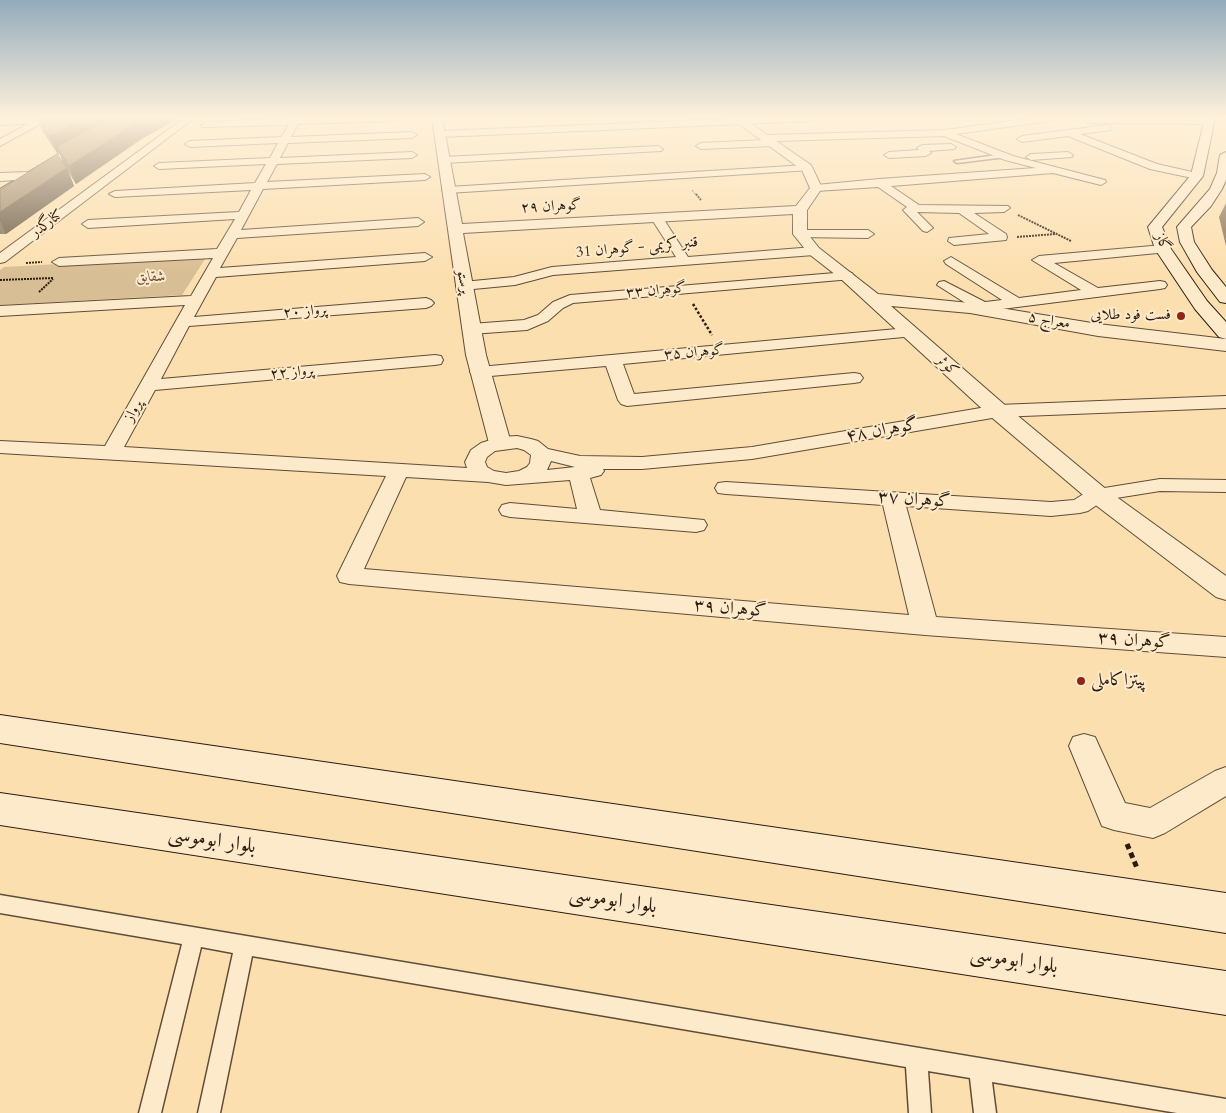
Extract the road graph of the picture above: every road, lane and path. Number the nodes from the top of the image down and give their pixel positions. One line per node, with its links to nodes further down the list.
1 (28, 170): 18 (main road)
2 (30, 170): 18 (main road)
3 (121, 170): 43 (street, کنارگذر)
4 (268, 170): 21 (street, پرواز)
5 (445, 170): 23 (main road, پرستو)
6 (777, 170): 14 (street)
7 (809, 170): 22 (main road)
8 (1038, 170): 13 (street)
9 (1168, 170): 15 (street)
10 (1199, 170): 15 (main road, گاز)
11 (1224, 170): 63 (main road)
12 (922, 171): 17 (street)
13 (1050, 175): 17 (street); 20 (street)
14 (679, 176): 23 (street); 29 (path)
15 (1197, 176): 46 (main road, گاز)
16 (425, 177): 21 (street)
17 (938, 178): 19 (street)
18 (10, 180): 24 (main road)
19 (879, 182): 22 (street); 26 (street)
20 (1101, 182)
21 (259, 187): 25 (street); 31 (street, پرواز)
22 (816, 188): 30 (main road)
23 (448, 190): 37 (main road, پرستو)
24 (0, 194)
25 (115, 194)
26 (916, 208): 28 (street); 36 (street)
27 (1004, 208): 28 (street); 41 (path)
28 (962, 210): 42 (street)
29 (715, 214): 30 (main road, گوهران ۲۹); 32 (main road, گوهران ۲۹)
30 (800, 214): 33 (street); 39 (main road)
31 (243, 215): 35 (street); 38 (street, پرواز)
32 (658, 218): 37 (main road, گوهران ۲۹); 52 (street)
33 (816, 218)
34 (418, 222): 38 (street)
35 (88, 224)
36 (927, 228)
37 (454, 229): 60 (main road, پرستو)
38 (232, 234): 48 (street, پرواز)
39 (800, 234): 40 (street); 47 (main road, کوثر)
40 (868, 234)
41 (1056, 234): 42 (path); 49 (path)
42 (1001, 237): 44 (street)
43 (27, 240): 45 (street); 51 (street, کنارگذر)
44 (954, 240)
45 (0, 241)
46 (1163, 249): 49 (street); 73 (main road, گاز)
47 (814, 251): 52 (street, قنبر کریمی - گوهران 31); 57 (main road, کوثر)
48 (222, 253): 54 (street); 56 (street, پرواز)
49 (1093, 255): 62 (street)
50 (425, 257): 56 (street)
51 (0, 259)
52 (684, 260): 60 (street, قنبر کریمی - گوهران 31)
53 (951, 261): 67 (street)
54 (59, 262): 55 (path)
55 (20, 263)
56 (211, 273): 65 (street, پرواز)
57 (847, 276): 61 (street, گوهران ۳۳); 64 (main road, کوثر)
58 (944, 285): 68 (street)
59 (1160, 285): 62 (street)
60 (463, 286): 71 (main road, پرستو)
61 (684, 289): 71 (street, گوهران ۳۳); 75 (path)
62 (1096, 293): 67 (street)
63 (1226, 298)
64 (873, 299): 68 (main road, معراج ۵); 72 (main road, کوثر)
65 (196, 300): 69 (street); 70 (street, پرواز)
66 (426, 303): 70 (street, پرواز ۲۰)
67 (1017, 303): 68 (street)
68 (976, 307): 74 (main road, معراج ۵)
69 (0, 311)
70 (184, 322): 80 (street, پرواز)
71 (471, 329): 78 (main road, پرستو)
72 (908, 333): 75 (street, گوهران ۳۵); 82 (main road, کوثر)
73 (1226, 333)
74 (1226, 345)
75 (722, 350): 77 (street, گوهران ۳۵)
76 (435, 360): 80 (street, پرواز ۲۲)
77 (613, 361): 78 (street, گوهران ۳۵); 79 (street)
78 (480, 372): 83 (main road, پرستو)
79 (854, 378)
80 (148, 385): 85 (street, پرواز)
81 (1226, 402): 82 (street, گوهران ۴۸)
82 (998, 411): 88 (street, گوهران ۴۸); 95 (main road, کوثر)
83 (500, 443): 86 (street); 87 (street)
84 (0, 448): 85 (street)
85 (111, 452): 89 (street)
86 (540, 452): 88 (street, گوهران ۴۸); 92 (street)
87 (478, 454): 89 (street); 91 (street)
88 (642, 463): 90 (street)
89 (398, 472): 91 (street); 101 (street, گوهران ۳۹)
90 (579, 474): 92 (street); 98 (street)
91 (488, 476): 92 (street)
92 (525, 476)
93 (1226, 486): 95 (street, گوهران ۳۷)
94 (726, 488): 96 (street, گوهران ۳۷)
95 (1098, 495): 96 (street, گوهران ۳۷); 100 (main road, کوثر)
96 (893, 498): 101 (street)
97 (510, 510): 98 (street)
98 (590, 516): 99 (street)
99 (696, 525)
100 (1226, 590)
101 (925, 626): 102 (street, گوهران ۳۹)
102 (1226, 647)
103 (0, 729): 108 (main road)
104 (1084, 746): 107 (street)
105 (1226, 780): 107 (street)
106 (0, 809): 113 (main road, بلوار ابوموسی)
107 (1114, 816): 108 (path)
108 (1152, 902): 110 (main road)
109 (0, 904): 111 (lane)
110 (1226, 913)
111 (193, 938): 112 (lane); 117 (lane)
112 (244, 946): 114 (lane); 118 (lane)
113 (1226, 993)
114 (916, 1058): 115 (lane); 119 (lane)
115 (980, 1069): 116 (lane); 120 (lane)
116 (1226, 1110)
117 (150, 1113)
118 (209, 1113)
119 (920, 1113)
120 (985, 1113)

